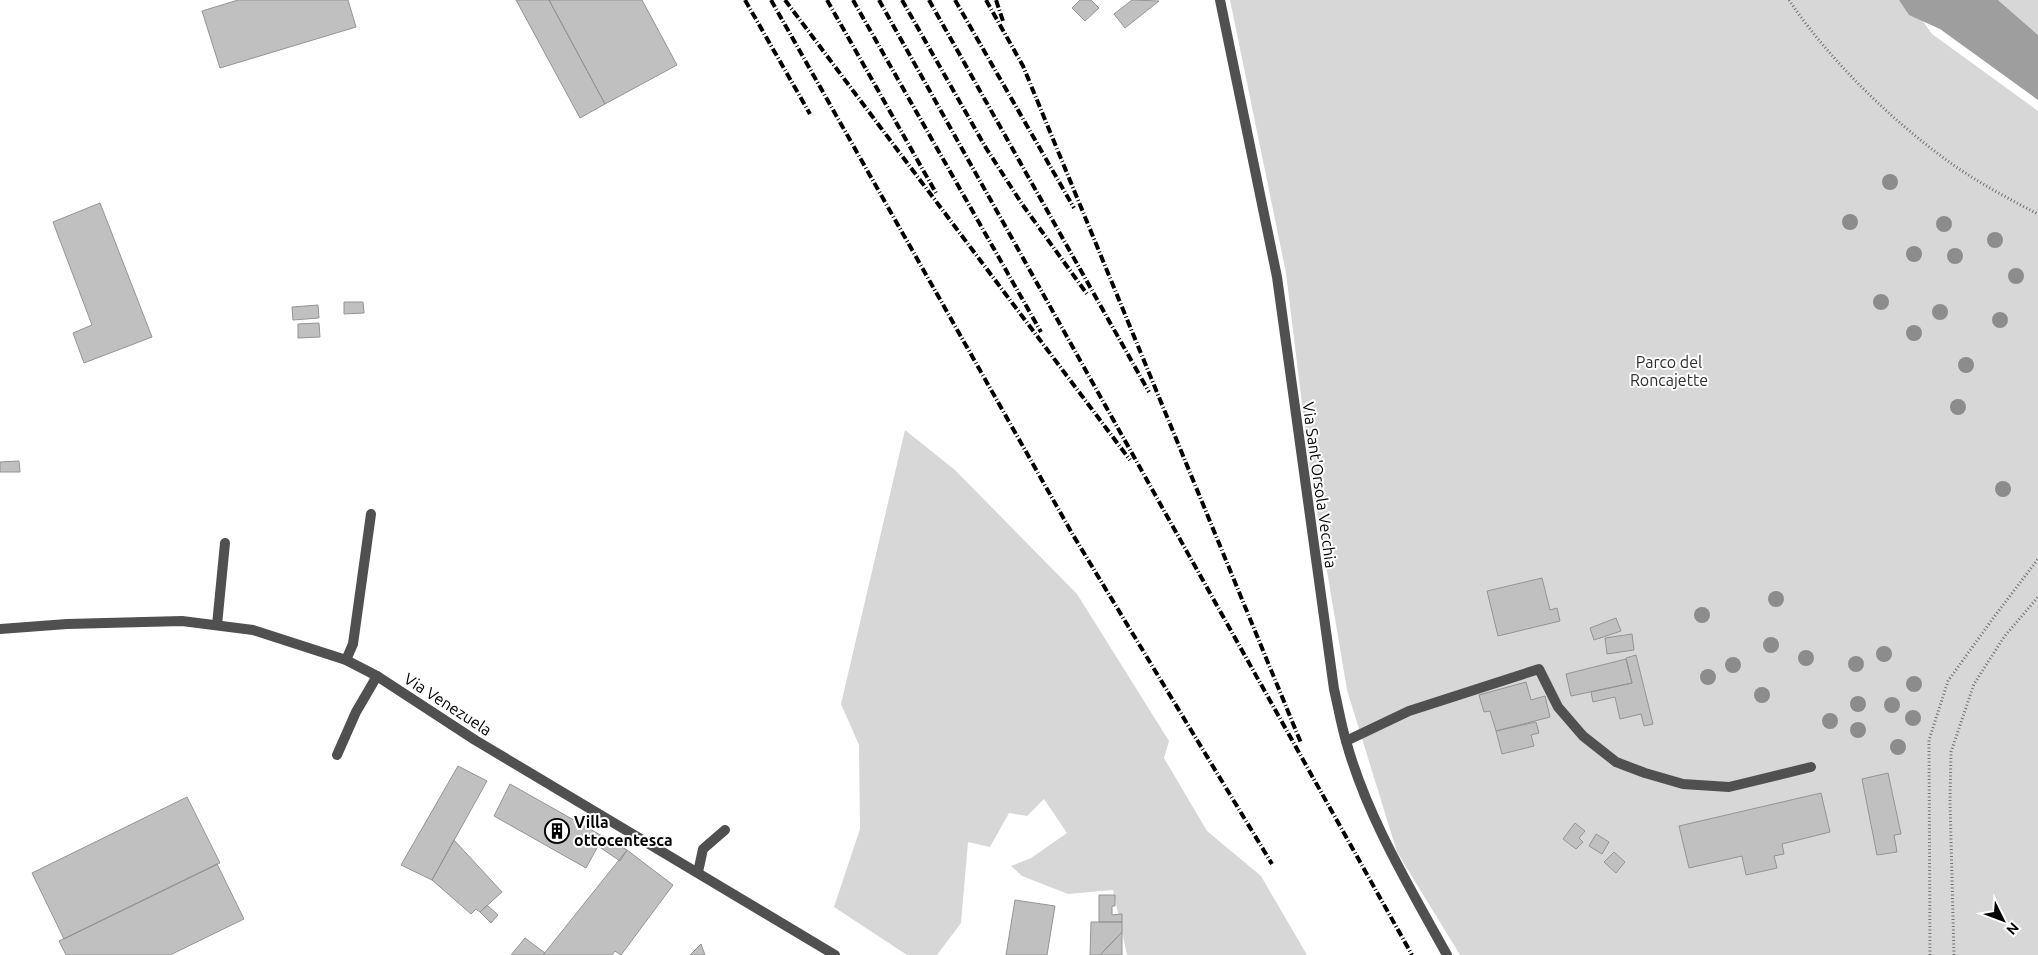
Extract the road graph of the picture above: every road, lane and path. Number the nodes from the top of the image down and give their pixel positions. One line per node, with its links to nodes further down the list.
1 (1220, 0): 12 (street, Via Sant'Orsola Vecchia)
2 (1789, 0): 3 (path)
3 (2038, 214)
4 (371, 514): 10 (street)
5 (225, 543): 8 (street)
6 (2038, 560): 19 (path)
7 (2038, 597): 20 (path)
8 (217, 626): 9 (street, Via Venezuela); 10 (street, Via Venezuela)
9 (0, 629)
10 (346, 660): 11 (street, Via Venezuela)
11 (377, 676): 13 (street); 16 (street, Via Venezuela)
12 (1346, 741): 14 (street); 18 (street, Via Sant'Orsola Vecchia)
13 (337, 755)
14 (1811, 767)
15 (725, 830): 16 (street)
16 (698, 872): 17 (street, Via Venezuela)
17 (835, 955)
18 (1447, 955)
19 (1930, 955)
20 (1954, 955)

